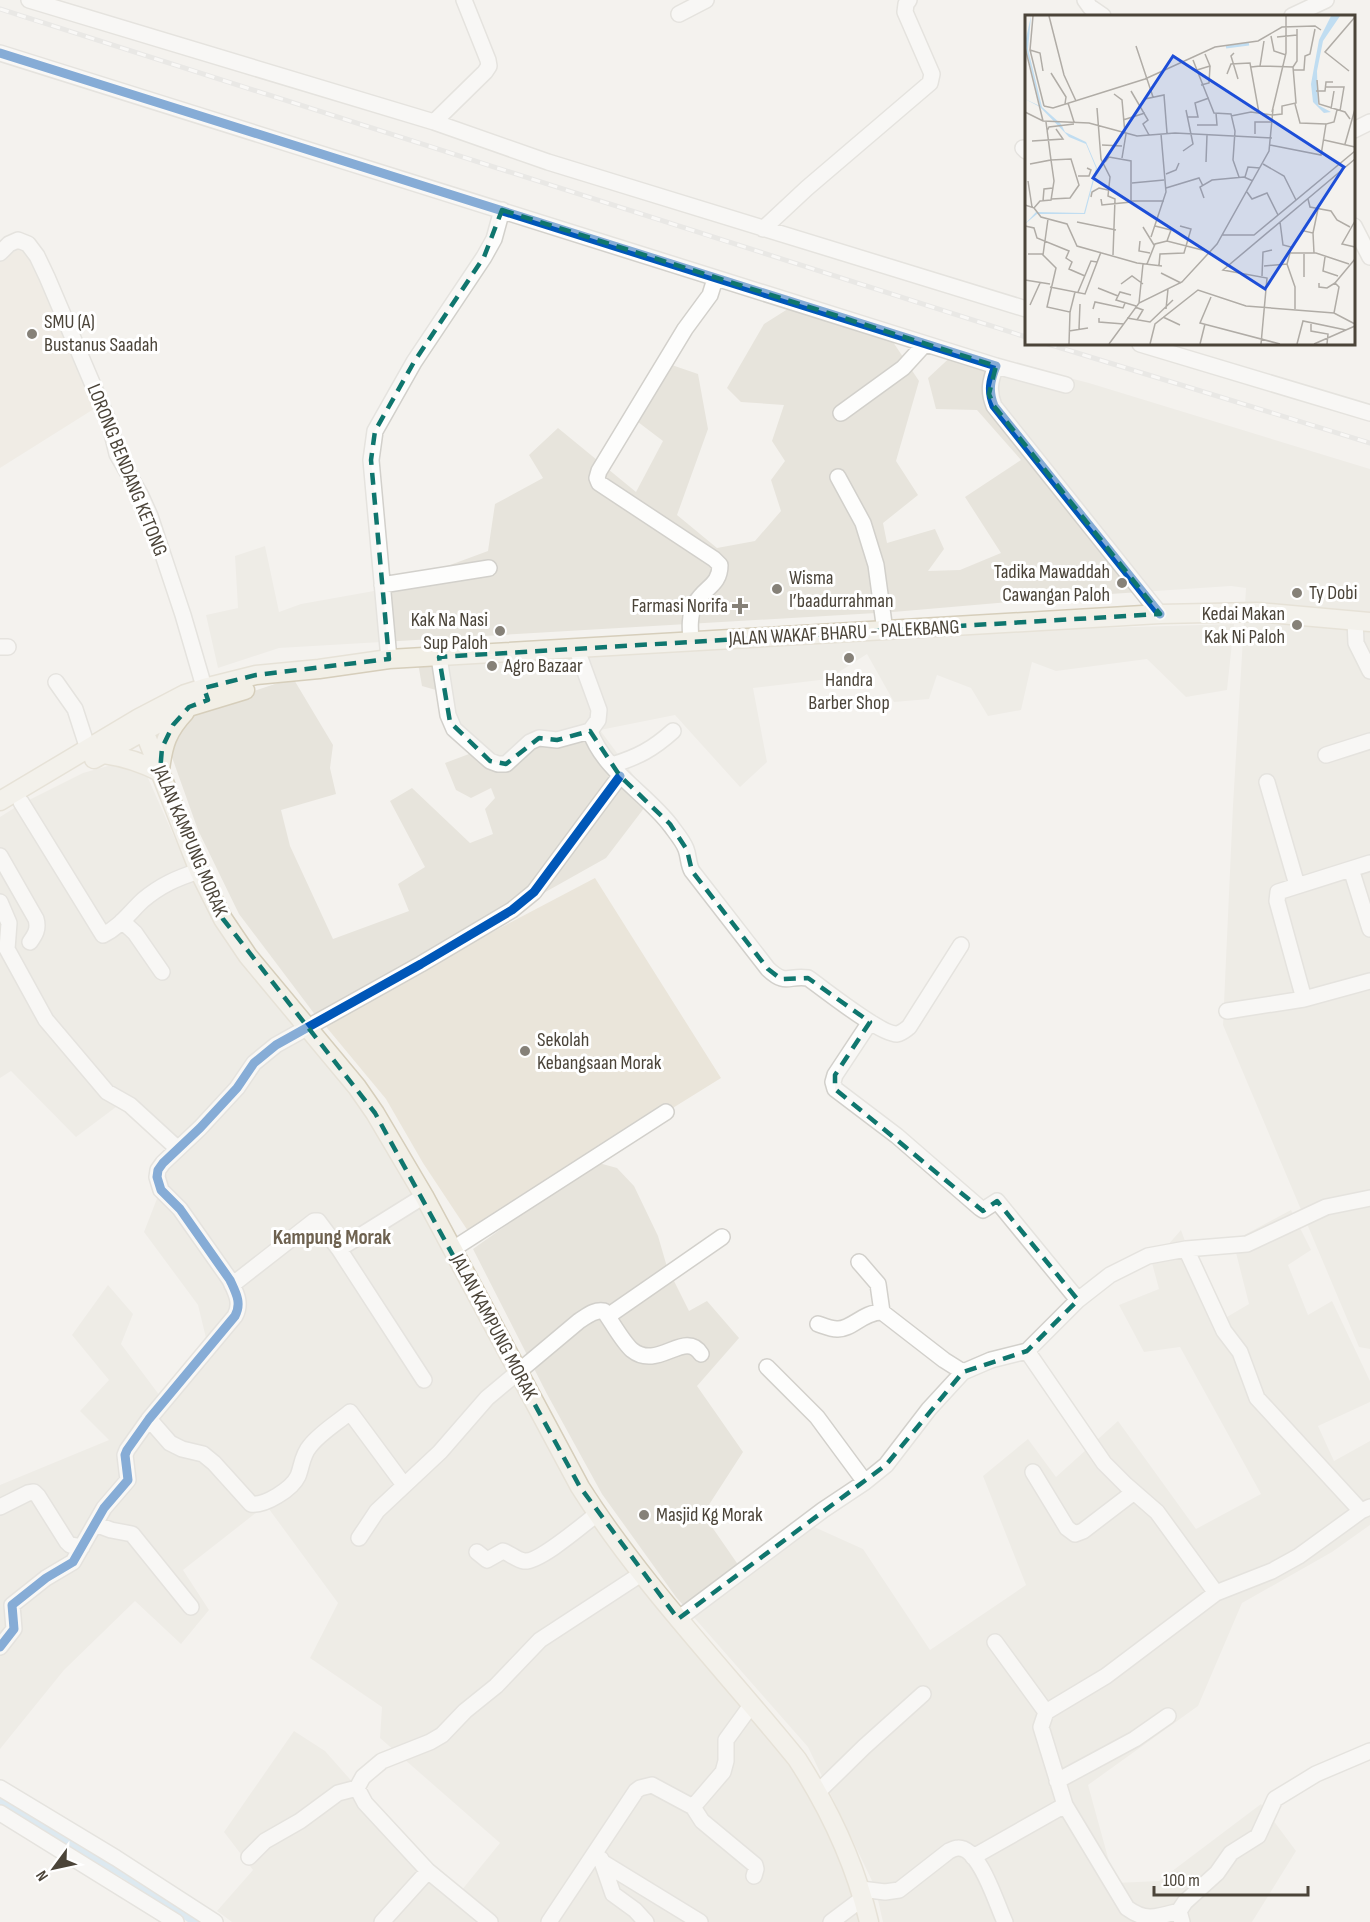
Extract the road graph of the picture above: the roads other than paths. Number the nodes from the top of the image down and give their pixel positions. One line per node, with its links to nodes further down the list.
1 (28, 0): 11 (street)
2 (464, 0): 11 (street)
3 (706, 0): 7 (street)
4 (909, 0): 15 (street)
5 (1085, 0): 8 (street)
6 (1326, 0): 9 (street)
7 (679, 14)
8 (1102, 15)
9 (1294, 15)
10 (0, 53): 14 (street)
11 (434, 122): 15 (street)
12 (1370, 122): 13 (street)
13 (1355, 129)
14 (502, 210): 19 (street); 29 (street)
15 (763, 229): 20 (street)
16 (1355, 229): 18 (street)
17 (0, 253): 39 (street, LORONG BENDANG KETONG)
18 (1370, 257)
19 (715, 279): 21 (street); 33 (street)
20 (1025, 309)
21 (924, 345): 23 (street); 25 (street)
22 (1143, 345): 26 (street)
23 (996, 366): 24 (street); 30 (street)
24 (1066, 385)
25 (841, 413)
26 (1370, 413)
27 (838, 477): 32 (street)
28 (489, 568): 29 (street)
29 (382, 585): 36 (street)
30 (1160, 614): 31 (main road, JALAN WAKAF BHARU - PALEKBANG); 32 (main road, JALAN WAKAF BHARU - PALEKBANG)
31 (1362, 621): 37 (street)
32 (885, 631): 33 (main road, JALAN WAKAF BHARU - PALEKBANG)
33 (691, 641): 34 (main road, JALAN WAKAF BHARU - PALEKBANG)
34 (576, 647): 35 (main road, JALAN WAKAF BHARU - PALEKBANG); 43 (street)
35 (439, 657): 36 (main road, JALAN WAKAF BHARU - PALEKBANG); 43 (street)
36 (389, 659): 39 (main road, JALAN WAKAF BHARU - PALEKBANG)
37 (1370, 671)
38 (56, 682): 45 (street)
39 (206, 694): 40 (main road, JALAN WAKAF BHARU - PALEKBANG); 41 (main road, JALAN WAKAF BHARU - PALEKBANG)
40 (189, 707): 41 (main road, JALAN WAKAF BHARU - PALEKBANG); 48 (main road)
41 (142, 724): 45 (main road, JALAN WAKAF BHARU - PALEKBANG); 48 (main road, JALAN KAMPUNG MORAK)
42 (673, 731): 47 (street)
43 (590, 732): 47 (street)
44 (1370, 741): 46 (street)
45 (96, 752): 48 (main road); 50 (main road, JALAN WAKAF BHARU - PALEKBANG); 51 (main road, JALAN WAKAF BHARU - PALEKBANG)
46 (1326, 755)
47 (616, 770): 68 (street); 69 (street)
48 (160, 772): 56 (main road, JALAN KAMPUNG MORAK)
49 (1267, 782): 57 (street)
50 (0, 801)
51 (21, 802): 52 (main road, JALAN WAKAF BHARU - PALEKBANG); 59 (street)
52 (0, 815)
53 (0, 856): 61 (street)
54 (1370, 863): 55 (street)
55 (1351, 868): 57 (street); 60 (street)
56 (199, 871): 59 (street); 69 (main road, JALAN KAMPUNG MORAK)
57 (1297, 885): 66 (street)
58 (0, 902): 63 (street)
59 (122, 921): 64 (street)
60 (1370, 929)
61 (30, 942)
62 (961, 945): 68 (street)
63 (4, 952): 71 (street)
64 (162, 972)
65 (1370, 981): 66 (street)
66 (1304, 999): 67 (street)
67 (1227, 1011)
68 (870, 1022): 80 (street)
69 (308, 1027): 71 (street); 72 (main road, JALAN KAMPUNG MORAK)
70 (666, 1112): 77 (street)
71 (178, 1149): 79 (street)
72 (424, 1196): 75 (street); 77 (main road, JALAN KAMPUNG MORAK)
73 (1370, 1198): 76 (street)
74 (722, 1237): 82 (street)
75 (339, 1249): 79 (street); 89 (street)
76 (1186, 1249): 80 (street); 96 (street)
77 (453, 1250): 87 (main road, JALAN KAMPUNG MORAK)
78 (859, 1262): 81 (street)
79 (232, 1285): 90 (street)
80 (1078, 1300): 84 (street)
81 (882, 1312): 83 (street); 88 (street)
82 (608, 1316): 85 (street); 87 (street)
83 (818, 1324)
84 (1027, 1351): 88 (street); 94 (street)
85 (701, 1354)
86 (767, 1367): 92 (street)
87 (519, 1371): 93 (street); 97 (main road, JALAN KAMPUNG MORAK)
88 (963, 1372): 92 (street)
89 (424, 1380)
90 (148, 1419): 93 (street); 98 (street)
91 (1034, 1472): 94 (street)
92 (865, 1482): 105 (street)
93 (404, 1485): 99 (street)
94 (1134, 1492): 103 (street)
95 (0, 1507): 100 (street)
96 (1366, 1509): 103 (street)
97 (597, 1514): 101 (street); 102 (main road, JALAN KAMPUNG MORAK)
98 (95, 1524): 100 (street); 104 (street)
99 (359, 1538)
100 (82, 1547): 107 (street)
101 (477, 1552)
102 (641, 1574): 105 (main road, JALAN KAMPUNG MORAK); 115 (street)
103 (1216, 1593): 110 (street)
104 (191, 1607)
105 (678, 1619): 109 (main road, JALAN KAMPUNG MORAK)
106 (995, 1642): 110 (street)
107 (0, 1647)
108 (923, 1694): 116 (street)
109 (752, 1704): 116 (main road, JALAN KAMPUNG MORAK); 118 (street)
110 (1046, 1712): 113 (street)
111 (1168, 1716): 113 (street)
112 (1370, 1750): 126 (street)
113 (1057, 1781): 117 (street)
114 (0, 1788): 128 (street)
115 (357, 1788): 121 (street); 123 (street)
116 (819, 1792): 125 (main road, JALAN KAMPUNG MORAK)
117 (1065, 1805): 122 (street); 126 (street)
118 (693, 1807): 120 (street); 124 (street)
119 (0, 1813): 127 (street)
120 (600, 1855): 131 (street); 132 (street); 133 (street)
121 (249, 1857)
122 (973, 1857): 125 (street); 136 (street)
123 (428, 1870): 129 (street); 130 (street)
124 (754, 1876)
125 (862, 1893): 134 (street); 135 (main road, JALAN KAMPUNG MORAK)
126 (1180, 1917)
127 (176, 1922)
128 (215, 1922)
129 (382, 1922)
130 (490, 1922)
131 (549, 1922)
132 (646, 1922)
133 (700, 1922)
134 (831, 1922)
135 (869, 1922)
136 (1005, 1922)

